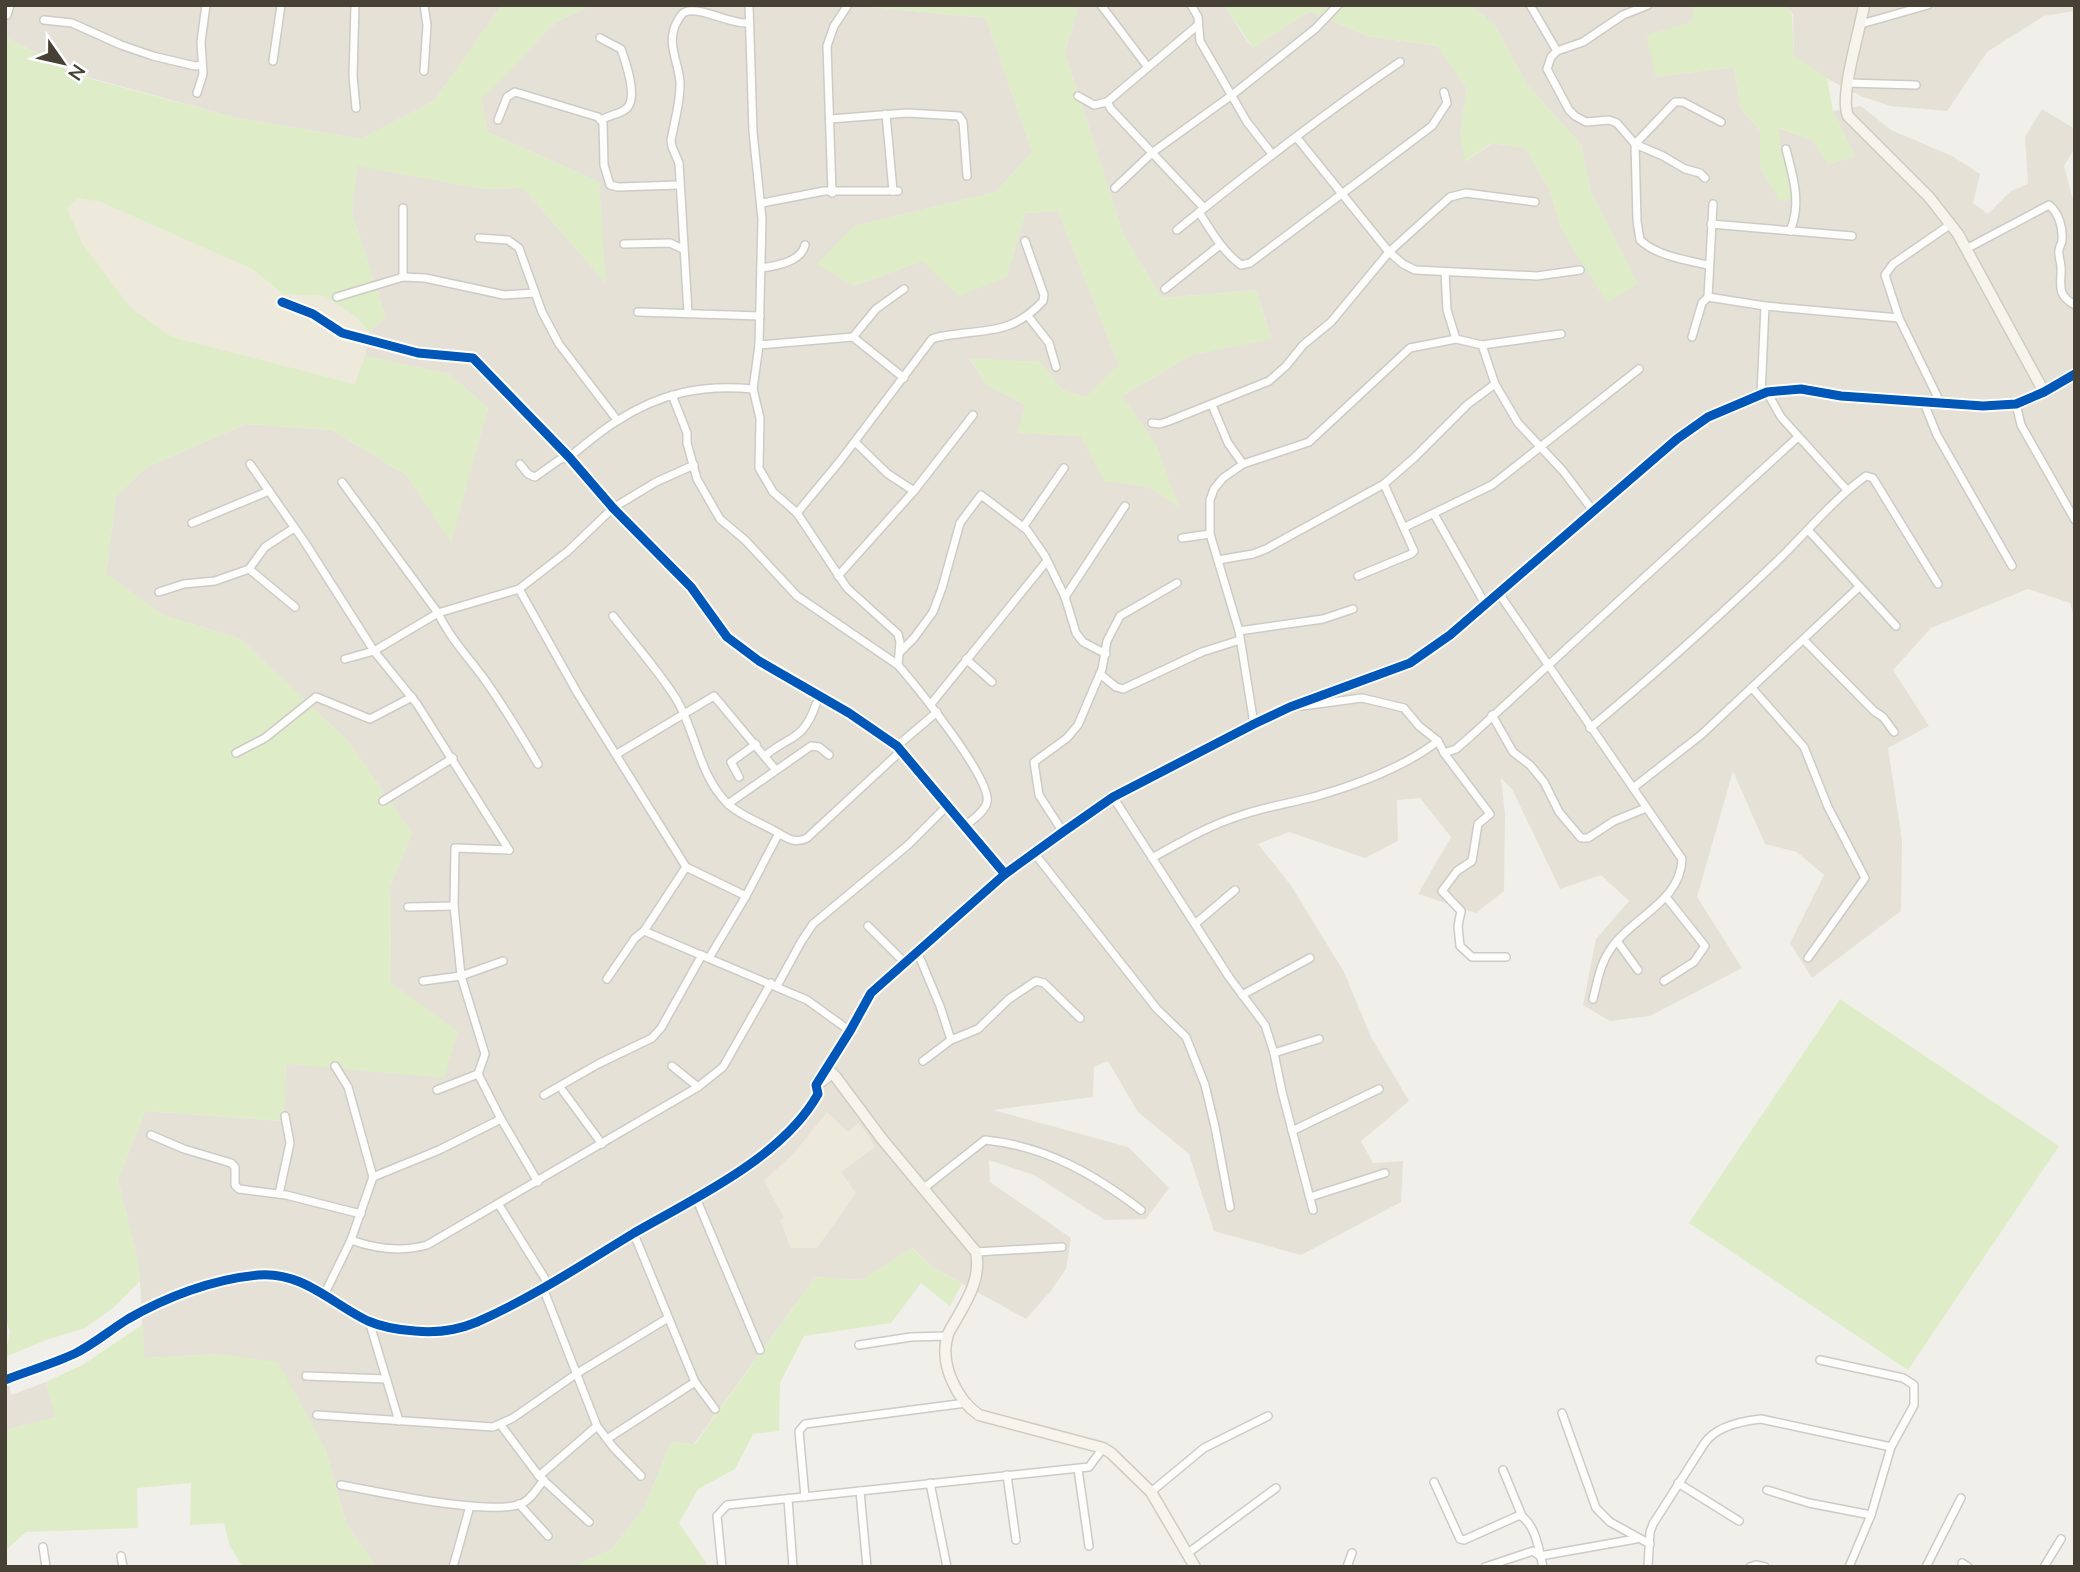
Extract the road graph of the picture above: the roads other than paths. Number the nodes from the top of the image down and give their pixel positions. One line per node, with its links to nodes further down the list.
1 (10, 5): 15 (street)
2 (206, 5): 24 (street)
3 (281, 5): 22 (street)
4 (355, 5): 34 (street)
5 (424, 5): 26 (street)
6 (749, 5): 17 (street)
7 (848, 5): 36 (street)
8 (1101, 5): 25 (street)
9 (1191, 5): 19 (street)
10 (1338, 5): 31 (street)
11 (1530, 5): 21 (street)
12 (1648, 5): 21 (street)
13 (1864, 5): 18 (street)
14 (1928, 5): 18 (street)
15 (6, 15)
16 (44, 20): 24 (street)
17 (748, 23): 47 (street); 52 (street)
18 (1861, 24): 27 (street)
19 (1198, 25): 25 (street); 31 (street)
20 (600, 38): 38 (street)
21 (1557, 51): 41 (street)
22 (273, 61)
23 (1400, 62): 40 (street)
24 (202, 65): 30 (street)
25 (1147, 66): 33 (street)
26 (424, 71)
27 (1848, 83): 28 (street); 57 (street)
28 (1916, 85)
29 (1444, 92): 50 (street)
30 (197, 93)
31 (1233, 95): 43 (street); 44 (street)
32 (1078, 96): 33 (street)
33 (1107, 102): 43 (street)
34 (356, 108)
35 (886, 114): 36 (street); 45 (street); 49 (street)
36 (830, 119): 49 (street)
37 (498, 120): 38 (street)
38 (603, 120): 47 (street)
39 (1721, 122): 41 (street)
40 (1297, 138): 44 (street); 50 (street)
41 (1635, 144): 46 (street); 69 (street)
42 (1786, 149): 59 (street)
43 (1153, 152): 48 (street); 55 (street)
44 (1272, 154): 55 (street)
45 (967, 176)
46 (1705, 178)
47 (677, 186): 66 (street)
48 (1115, 188)
49 (832, 193): 52 (street)
50 (1342, 194): 64 (street); 68 (street)
51 (1535, 202): 68 (street)
52 (762, 203): 70 (street)
53 (1713, 204): 56 (street)
54 (403, 208): 73 (street)
55 (1202, 210): 58 (street); 64 (street)
56 (1711, 224): 59 (street); 69 (street)
57 (1951, 224): 67 (street); 86 (street)
58 (1177, 230)
59 (1790, 231): 60 (street)
60 (1852, 236)
61 (479, 238): 76 (street)
62 (1025, 241): 85 (street)
63 (624, 244): 66 (street)
64 (1220, 244): 75 (street)
65 (805, 245): 70 (street)
66 (683, 249): 83 (street)
67 (1966, 249): 80 (street); 99 (street)
68 (1389, 252): 72 (street); 105 (street)
69 (1708, 265): 78 (street)
70 (761, 268): 84 (street)
71 (1580, 270): 72 (street)
72 (1445, 272): 90 (street)
73 (403, 277): 76 (street); 77 (street)
74 (905, 289): 88 (street)
75 (1165, 289)
76 (535, 293): 107 (street)
77 (337, 296)
78 (1708, 297): 81 (street); 89 (street)
79 (282, 302): 112 (street)
80 (2075, 305)
81 (1765, 306): 86 (street); 100 (street)
82 (638, 312): 83 (street)
83 (688, 313): 84 (street)
84 (760, 316): 91 (street)
85 (1028, 316): 93 (street); 96 (street)
86 (1899, 318): 103 (street)
87 (1561, 334): 92 (street)
88 (853, 337): 91 (street); 96 (street)
89 (1692, 337)
90 (1456, 339): 92 (street); 115 (street)
91 (759, 345): 98 (street)
92 (1482, 345): 97 (street)
93 (1056, 367)
94 (1639, 369): 111 (street)
95 (2075, 374): 99 (street)
96 (904, 378): 110 (street)
97 (1495, 384): 111 (street); 119 (street)
98 (753, 389): 101 (street); 126 (street)
99 (2044, 392): 104 (street)
100 (1764, 393): 102 (street); 109 (street); 125 (street)
101 (672, 395): 107 (street); 116 (street)
102 (1924, 403): 103 (street); 138 (street)
103 (1941, 404): 104 (street)
104 (2016, 404): 128 (street)
105 (1212, 405): 108 (street); 115 (street)
106 (973, 415): 122 (street)
107 (617, 420): 112 (street)
108 (1152, 422)
109 (1798, 437): 120 (street); 164 (street)
110 (855, 442): 122 (street); 126 (street)
111 (1542, 448): 125 (street); 127 (street)
112 (569, 457): 114 (street); 124 (street)
113 (250, 464): 121 (street)
114 (520, 464)
115 (1242, 464): 134 (street)
116 (694, 465): 124 (street); 163 (street)
117 (1064, 468): 130 (street)
118 (342, 482): 152 (street)
119 (1384, 484): 131 (street); 136 (street)
120 (1847, 490): 133 (street); 143 (street)
121 (269, 491): 129 (street); 132 (street)
122 (914, 491): 140 (street)
123 (1125, 506): 148 (street)
124 (612, 508): 145 (street); 180 (street)
125 (1594, 512): 147 (street)
126 (797, 513): 140 (street)
127 (1434, 514): 131 (street); 149 (street)
128 (2075, 520)
129 (191, 523)
130 (1024, 526): 137 (street); 159 (street)
131 (1405, 527): 141 (street)
132 (294, 528): 139 (street); 158 (street)
133 (1809, 531): 144 (street); 176 (street)
134 (1210, 534): 135 (street); 136 (street)
135 (1182, 538)
136 (1218, 560): 155 (street)
137 (1046, 562): 148 (street); 162 (street)
138 (2012, 566)
139 (249, 569): 146 (street); 150 (street)
140 (838, 576): 159 (street)
141 (1358, 576)
142 (1177, 583): 160 (street)
143 (1938, 584)
144 (1860, 587): 154 (street); 157 (street)
145 (519, 589): 152 (street); 183 (street)
146 (159, 592)
147 (1498, 592): 149 (street); 164 (street)
148 (1065, 597): 160 (street)
149 (1485, 604): 171 (street)
150 (295, 607)
151 (1353, 609): 155 (street)
152 (438, 612): 158 (street); 187 (street)
153 (613, 616): 173 (street)
154 (1896, 626)
155 (1239, 631): 156 (street)
156 (1240, 640): 165 (street); 175 (street)
157 (1804, 640): 167 (street); 177 (street)
158 (374, 651): 161 (street); 168 (street)
159 (900, 652): 163 (street)
160 (1106, 654): 165 (street)
161 (345, 659)
162 (966, 659): 166 (street); 170 (street)
163 (898, 665): 170 (street)
164 (1547, 665): 174 (street); 176 (street)
165 (1100, 674): 197 (street)
166 (992, 682)
167 (1752, 688): 190 (street); 216 (street)
168 (412, 697): 181 (street); 186 (street)
169 (816, 704): 185 (street)
170 (931, 704): 172 (street)
171 (1290, 707): 175 (street); 178 (street)
172 (937, 712): 180 (street); 196 (street)
173 (685, 713): 179 (street); 183 (street); 193 (street)
174 (1492, 715): 182 (street); 195 (street)
175 (1254, 724): 191 (street)
176 (1590, 728): 190 (street)
177 (1894, 732)
178 (1438, 741): 182 (street); 200 (street)
179 (756, 744): 185 (street); 189 (street)
180 (900, 748): 194 (street); 198 (street)
181 (236, 753)
182 (1444, 753): 214 (street)
183 (617, 754): 201 (street)
184 (829, 755): 188 (street)
185 (765, 756): 188 (street)
186 (453, 758): 192 (street); 206 (street)
187 (538, 764)
188 (775, 769): 193 (street)
189 (739, 777)
190 (1633, 788): 195 (street)
191 (1114, 797): 197 (street); 200 (street)
192 (383, 801)
193 (728, 804): 198 (street)
194 (948, 805): 196 (street); 224 (street)
195 (1646, 808): 205 (street)
196 (965, 826): 202 (street)
197 (1063, 832): 199 (street)
198 (779, 834): 204 (street)
199 (1035, 853): 202 (street); 255 (street)
200 (1152, 858): 208 (street)
201 (687, 867): 204 (street); 210 (street)
202 (1005, 874): 212 (street)
203 (1235, 890): 208 (street)
204 (746, 896): 213 (street)
205 (1666, 897): 211 (street); 223 (street)
206 (454, 906): 207 (street); 220 (street)
207 (408, 907)
208 (1195, 924): 225 (street)
209 (868, 926): 218 (street)
210 (644, 931): 213 (street); 221 (street)
211 (1617, 941): 219 (street); 226 (street)
212 (917, 951): 218 (street); 230 (street)
213 (705, 956): 224 (street); 241 (street)
214 (1507, 957)
215 (1310, 958): 225 (street)
216 (1808, 958)
217 (502, 961): 220 (street)
218 (904, 962): 228 (street)
219 (1638, 970)
220 (461, 976): 222 (street); 235 (street)
221 (607, 979)
222 (423, 981)
223 (1664, 981)
224 (774, 985): 228 (street); 237 (street)
225 (1242, 995): 231 (street)
226 (1593, 999)
227 (1080, 1018): 230 (street)
228 (850, 1031): 236 (street)
229 (1319, 1039): 231 (street)
230 (951, 1040): 232 (street)
231 (1274, 1054): 244 (street)
232 (923, 1061)
233 (335, 1066): 248 (street)
234 (672, 1066): 237 (street)
235 (478, 1074): 239 (street); 243 (street)
236 (816, 1085): 250 (street); 253 (street)
237 (698, 1087): 246 (street)
238 (1379, 1089): 244 (street)
239 (437, 1090)
240 (563, 1091): 246 (street)
241 (544, 1095)
242 (285, 1116): 251 (street)
243 (501, 1119): 248 (street); 249 (street)
244 (1292, 1130): 252 (street)
245 (151, 1135): 251 (street)
246 (602, 1144): 249 (street)
247 (1385, 1173): 252 (street)
248 (373, 1177): 258 (street)
249 (538, 1182): 254 (street)
250 (924, 1188): 256 (street); 262 (street)
251 (279, 1194): 258 (street)
252 (1310, 1197): 257 (street)
253 (696, 1198): 259 (street); 269 (street)
254 (499, 1205): 260 (street); 263 (street)
255 (1230, 1207)
256 (1141, 1210)
257 (1313, 1210)
258 (361, 1214): 260 (street)
259 (634, 1234): 263 (street); 265 (street)
260 (351, 1240): 264 (street)
261 (1062, 1247): 262 (street)
262 (976, 1252): 267 (street)
263 (546, 1286): 266 (street); 271 (street)
264 (324, 1295): 266 (street); 274 (street)
265 (668, 1318): 271 (street); 275 (street)
266 (369, 1321): 273 (street)
267 (947, 1336): 268 (street); 276 (street)
268 (859, 1345)
269 (760, 1350)
270 (1820, 1360): 285 (street)
271 (576, 1374): 282 (street); 283 (street)
272 (306, 1376): 273 (street)
273 (386, 1379): 281 (street)
274 (5, 1380)
275 (695, 1382): 277 (street); 284 (street)
276 (966, 1403): 286 (street); 300 (street)
277 (715, 1409)
278 (1562, 1413): 310 (street)
279 (317, 1415): 281 (street)
280 (1268, 1416): 299 (street)
281 (399, 1422): 282 (street)
282 (500, 1424): 291 (street)
283 (597, 1426): 284 (street); 291 (street)
284 (607, 1439): 290 (street)
285 (1891, 1447): 294 (street); 305 (street)
286 (1104, 1448): 287 (street); 299 (street)
287 (1078, 1469): 289 (street); 314 (street)
288 (1503, 1470): 306 (street)
289 (1007, 1475): 293 (street); 312 (street)
290 (641, 1476)
291 (541, 1478): 303 (street); 308 (street)
292 (1434, 1482): 306 (street)
293 (930, 1483): 298 (street); 326 (street)
294 (1678, 1483): 307 (street); 313 (street)
295 (341, 1485): 304 (street)
296 (1276, 1488): 316 (street)
297 (1767, 1490): 305 (street)
298 (860, 1491): 300 (street); 325 (street)
299 (1151, 1492): 316 (street)
300 (805, 1497): 302 (street)
301 (1961, 1498): 335 (street)
302 (788, 1499): 323 (street); 324 (street)
303 (519, 1504): 304 (street); 309 (street)
304 (470, 1506): 322 (street)
305 (1871, 1515): 334 (street)
306 (1522, 1516): 319 (street)
307 (1738, 1521)
308 (589, 1522)
309 (548, 1536)
310 (1637, 1538): 313 (street); 319 (street)
311 (2061, 1539): 336 (street)
312 (1016, 1540)
313 (1650, 1544): 331 (street)
314 (1089, 1546)
315 (43, 1547): 320 (street)
316 (1188, 1553): 327 (street)
317 (1352, 1553): 328 (street)
318 (121, 1556): 321 (street)
319 (1540, 1556): 329 (street); 330 (street)
320 (46, 1567)
321 (123, 1567)
322 (453, 1567)
323 (722, 1567)
324 (793, 1567)
325 (867, 1567)
326 (947, 1567)
327 (1195, 1567)
328 (1347, 1567)
329 (1485, 1567)
330 (1543, 1567)
331 (1648, 1567)
332 (1750, 1567): 333 (street)
333 (1765, 1567)
334 (1849, 1567)
335 (1926, 1567)
336 (2045, 1567)

